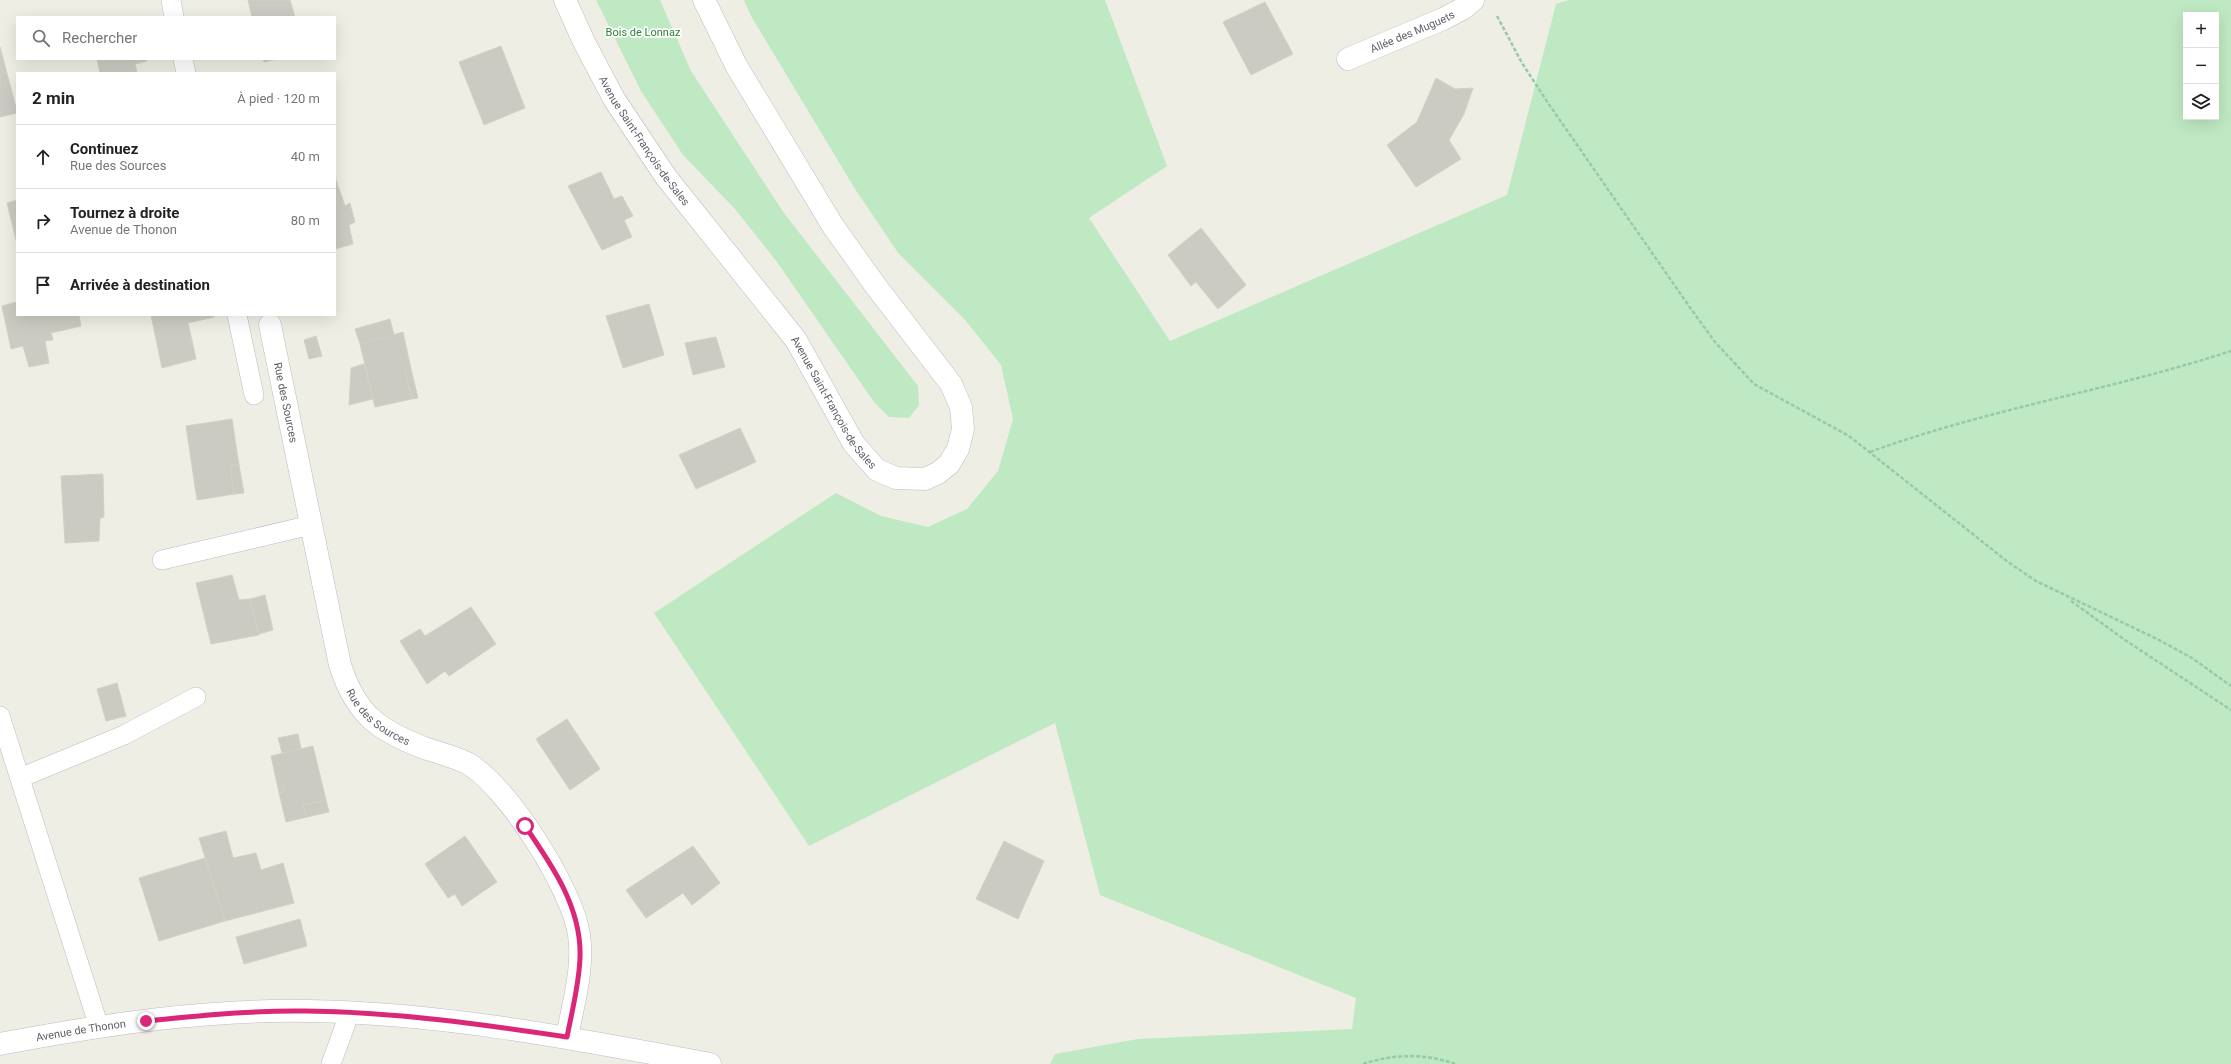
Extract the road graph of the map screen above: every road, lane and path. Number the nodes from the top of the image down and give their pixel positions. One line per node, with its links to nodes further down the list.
1 (171, 0): 6 (lane)
2 (565, 0): 3 (street, Avenue Saint-François-de-Sales)
3 (704, 0)
4 (1473, 0): 7 (street, Allée des Muguets)
5 (1495, 11): 14 (path)
6 (174, 16)
7 (1348, 59)
8 (183, 60): 9 (lane)
9 (186, 72)
10 (237, 316): 13 (lane)
11 (270, 325): 15 (street, Rue des Sources)
12 (2231, 351): 14 (path)
13 (254, 395)
14 (1870, 452): 17 (path)
15 (311, 525): 16 (lane); 25 (street, Rue des Sources)
16 (162, 560)
17 (2066, 598): 18 (path); 20 (path)
18 (2231, 686)
19 (196, 697): 22 (lane)
20 (2231, 710)
21 (0, 716): 22 (lane)
22 (20, 778): 24 (lane)
23 (350, 1012): 24 (street, Avenue de Thonon); 25 (street, Avenue de Thonon); 27 (lane)
24 (99, 1027): 26 (street, Avenue de Thonon)
25 (567, 1037): 28 (street, Avenue de Thonon)
26 (0, 1044)
27 (331, 1064)
28 (710, 1064)
29 (1363, 1064): 30 (path)
30 (1455, 1064)

